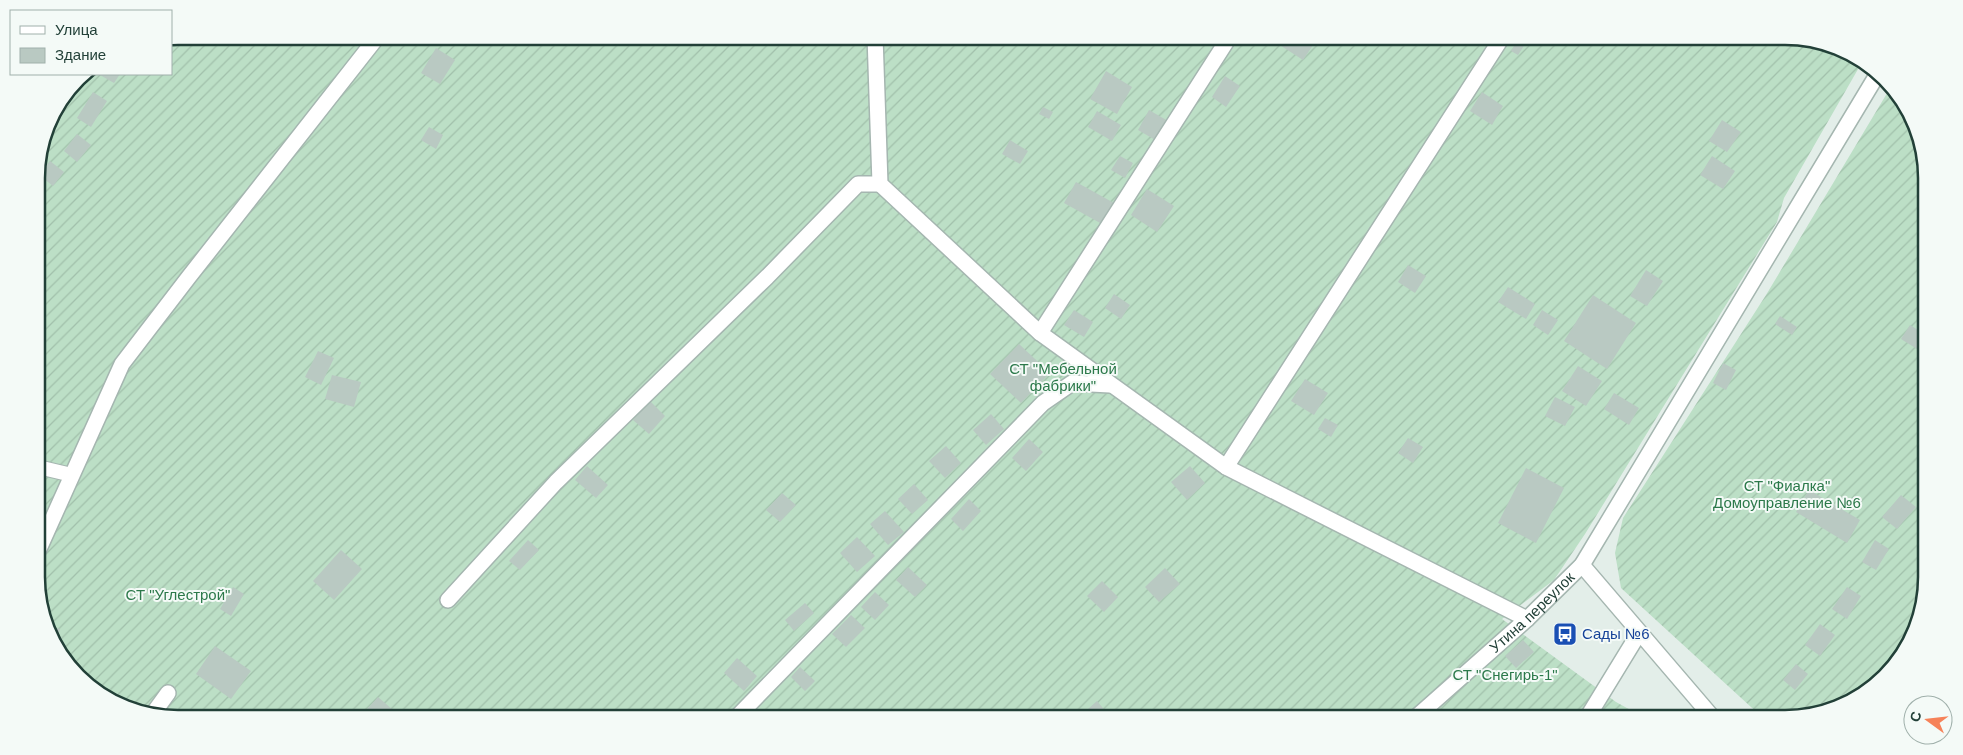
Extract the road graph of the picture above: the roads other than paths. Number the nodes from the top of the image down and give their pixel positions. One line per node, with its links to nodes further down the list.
1 (371, 45): 11 (street)
2 (875, 45): 6 (street)
3 (1224, 45): 7 (street)
4 (1497, 45): 9 (street)
5 (1875, 80): 13 (street, Утина переулок)
6 (880, 184): 7 (street); 14 (street)
7 (1040, 333): 8 (street)
8 (1110, 385): 9 (street); 19 (street)
9 (1226, 467): 15 (street)
10 (45, 469): 11 (lane)
11 (72, 475): 12 (street)
12 (45, 536)
13 (1582, 565): 15 (street, Утина переулок); 16 (street)
14 (448, 600)
15 (1527, 619): 20 (street, Утина переулок)
16 (1639, 633): 21 (street); 22 (street)
17 (168, 693): 18 (street)
18 (157, 708)
19 (744, 710)
20 (1423, 710)
21 (1592, 710)
22 (1703, 710)

